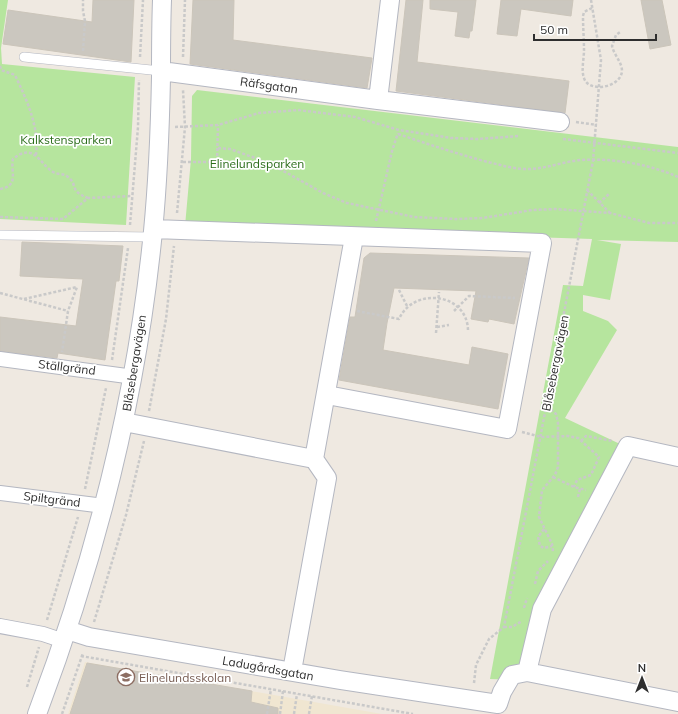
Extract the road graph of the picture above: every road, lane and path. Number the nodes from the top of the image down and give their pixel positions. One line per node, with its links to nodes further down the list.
1 (82, 0): 9 (path)
2 (162, 0): 11 (street, Blåsebergavägen)
3 (185, 0): 12 (path)
4 (390, 0): 14 (street)
5 (591, 0): 6 (path, Blåsebergavägen)
6 (592, 8): 13 (path, Blåsebergavägen); 13 (path)
7 (620, 32): 13 (path)
8 (24, 57): 9 (lane)
9 (81, 64): 11 (lane)
10 (0, 66): 25 (path)
11 (161, 71): 12 (street, Räfsgatan); 18 (street, Blåsebergavägen)
12 (182, 73): 14 (street, Räfsgatan)
13 (600, 87): 16 (path, Blåsebergavägen)
14 (378, 100): 19 (street, Räfsgatan)
15 (218, 125): 18 (path); 20 (path); 23 (path)
16 (597, 125): 19 (path); 22 (path, Blåsebergavägen)
17 (138, 127): 18 (path)
18 (160, 127): 42 (street, Blåsebergavägen)
19 (560, 130): 22 (path)
20 (398, 132): 21 (path); 26 (path); 37 (path)
21 (524, 135)
22 (595, 143): 24 (path); 26 (path, Blåsebergavägen)
23 (218, 148): 28 (path); 37 (path)
24 (678, 153)
25 (36, 155): 31 (path); 35 (path)
26 (593, 160): 30 (path); 32 (path, Blåsebergavägen)
27 (183, 162): 28 (path)
28 (217, 162): 29 (path)
29 (216, 169)
30 (678, 177)
31 (0, 189)
32 (587, 190): 36 (path); 38 (path, Blåsebergavägen)
33 (609, 194): 36 (path)
34 (132, 196): 35 (path)
35 (88, 198): 40 (path)
36 (599, 202): 39 (path)
37 (379, 211): 38 (path); 45 (path)
38 (583, 211): 39 (path); 65 (path, Blåsebergavägen)
39 (610, 213): 41 (path)
40 (0, 217)
41 (678, 223)
42 (153, 233): 43 (lane); 44 (street); 63 (street, Blåsebergavägen)
43 (0, 235)
44 (354, 237): 45 (street); 54 (street)
45 (372, 237): 64 (street)
46 (398, 290): 52 (path)
47 (439, 292): 50 (path)
48 (0, 293): 49 (path)
49 (24, 299): 55 (path); 55 (path)
50 (438, 299): 52 (path); 53 (path); 58 (path)
51 (523, 299): 53 (path)
52 (407, 306): 54 (path)
53 (458, 307): 56 (path); 59 (path)
54 (342, 308): 64 (street)
55 (68, 311): 62 (path)
56 (454, 311)
57 (450, 326): 58 (path)
58 (437, 327): 60 (path)
59 (468, 331)
60 (436, 333)
61 (0, 359): 62 (street, Ställgränd)
62 (60, 366): 63 (street, Ställgränd)
63 (134, 377): 66 (street, Blåsebergavägen)
64 (327, 395): 72 (street)
65 (547, 406): 67 (path); 68 (path, Blåsebergavägen)
66 (124, 422): 72 (street); 79 (street, Blåsebergavägen)
67 (558, 436): 68 (path); 69 (path); 73 (path)
68 (541, 437): 89 (path, Blåsebergavägen)
69 (581, 441): 70 (path); 74 (path)
70 (628, 446): 71 (street); 93 (street)
71 (678, 457)
72 (314, 459): 92 (street)
73 (553, 477): 74 (path); 80 (path)
74 (574, 487): 75 (path)
75 (580, 489): 77 (path); 78 (path)
76 (0, 493): 79 (street, Spiltgränd)
77 (592, 493)
78 (578, 497)
79 (104, 506): 90 (street, Blåsebergavägen)
80 (544, 529): 81 (path); 81 (path)
81 (552, 546): 82 (path)
82 (553, 554)
83 (549, 560): 84 (path)
84 (534, 589)
85 (528, 596): 86 (path)
86 (524, 610)
87 (524, 615): 89 (path)
88 (0, 626): 90 (street)
89 (504, 627): 98 (path)
90 (65, 636): 92 (street, Ladugårdsgatan); 100 (street, Blåsebergavägen)
91 (81, 656): 94 (path)
92 (292, 671): 98 (street, Ladugårdsgatan)
93 (527, 672): 98 (street, Ladugårdsgatan); 99 (street)
94 (271, 689): 95 (path); 101 (path)
95 (283, 691): 96 (path); 102 (path)
96 (297, 694): 97 (path); 103 (path)
97 (312, 696): 104 (path); 105 (path)
98 (471, 700)
99 (678, 702)
100 (37, 714)
101 (267, 714)
102 (280, 714)
103 (294, 714)
104 (309, 714)
105 (413, 714)

